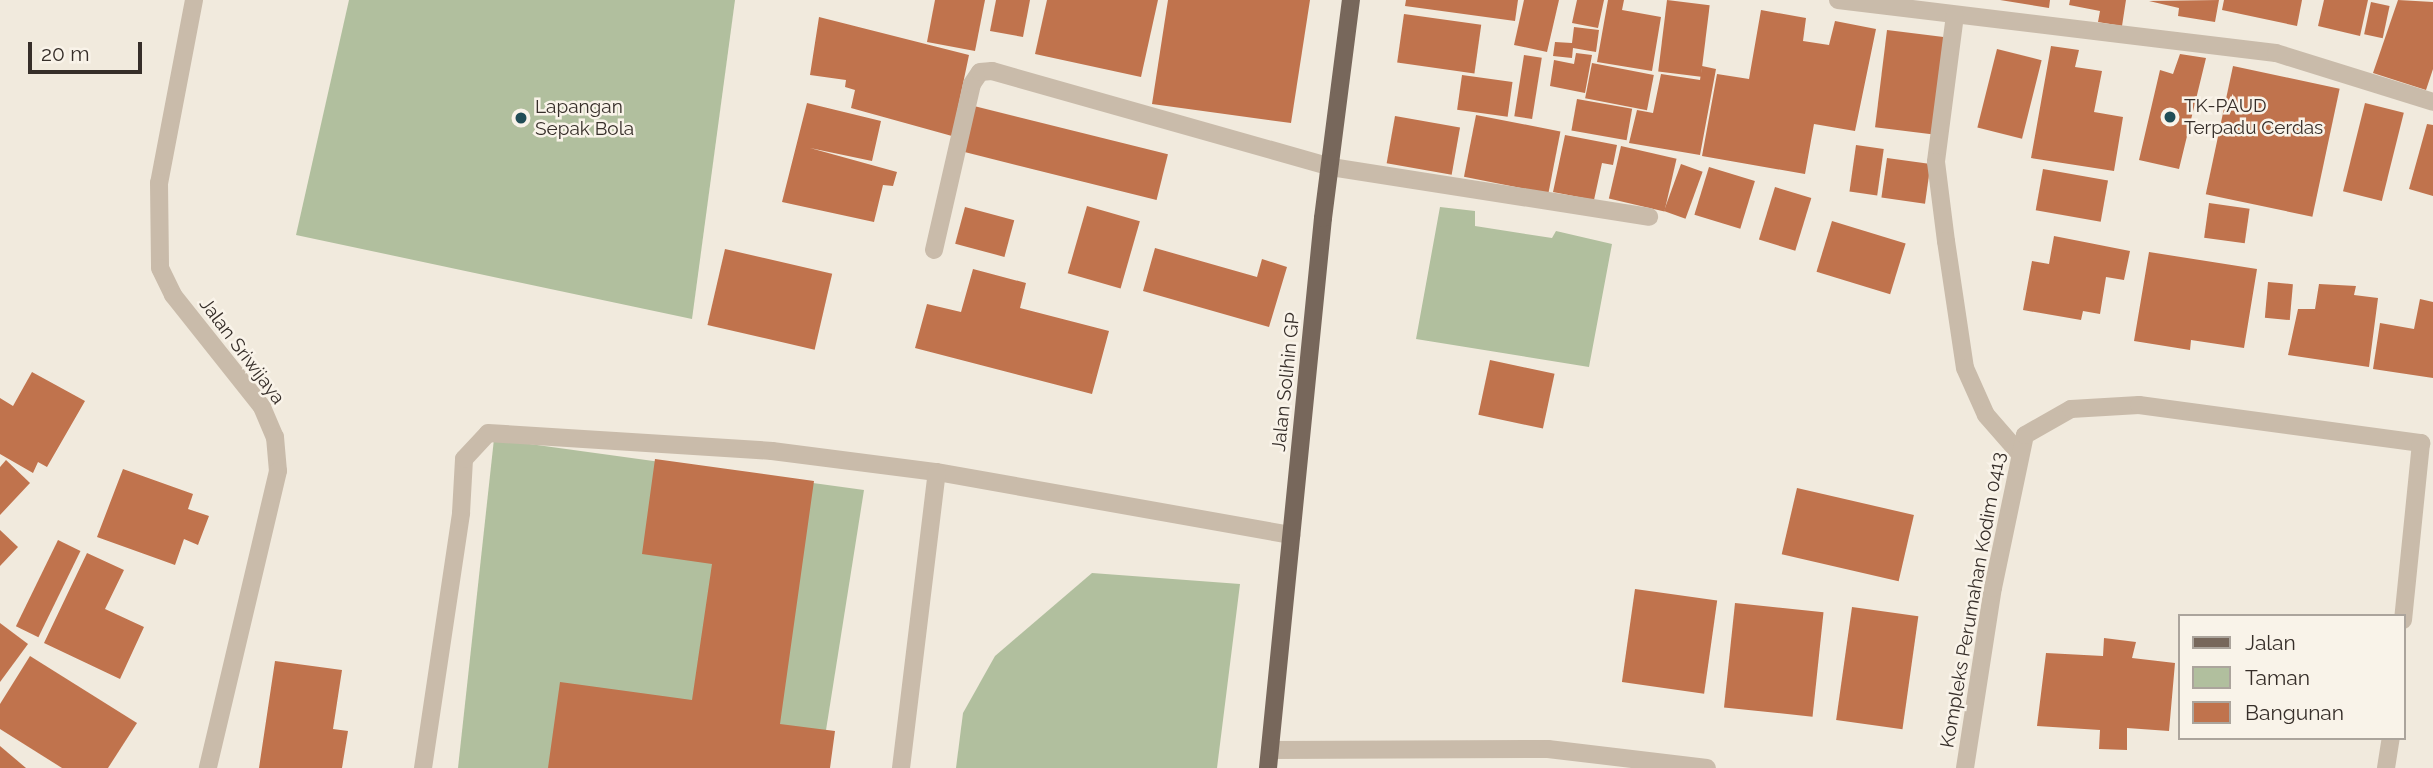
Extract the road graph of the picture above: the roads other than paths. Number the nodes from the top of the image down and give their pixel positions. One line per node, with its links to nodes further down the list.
1 (194, 0): 16 (street, Jalan Sriwijaya)
2 (1351, 0): 6 (main road, Jalan Solihin GP)
3 (1838, 0): 4 (street)
4 (1955, 15): 5 (street); 10 (street)
5 (2433, 102)
6 (1331, 167): 7 (street); 8 (street); 12 (main road, Jalan Solihin GP)
7 (1650, 217)
8 (934, 250)
9 (2427, 444): 10 (street, Kompleks Perumahan Kodim 0413); 13 (street, Kompleks Perumahan Kodim 0413)
10 (2020, 454): 20 (street, Kompleks Perumahan Kodim 0413)
11 (937, 472): 12 (street); 17 (street); 18 (street)
12 (1292, 535): 15 (main road, Jalan Solihin GP)
13 (2404, 614)
14 (2391, 740): 21 (street)
15 (1269, 759): 19 (street)
16 (208, 768)
17 (422, 768)
18 (901, 768)
19 (1707, 768)
20 (1965, 768)
21 (2386, 768)

